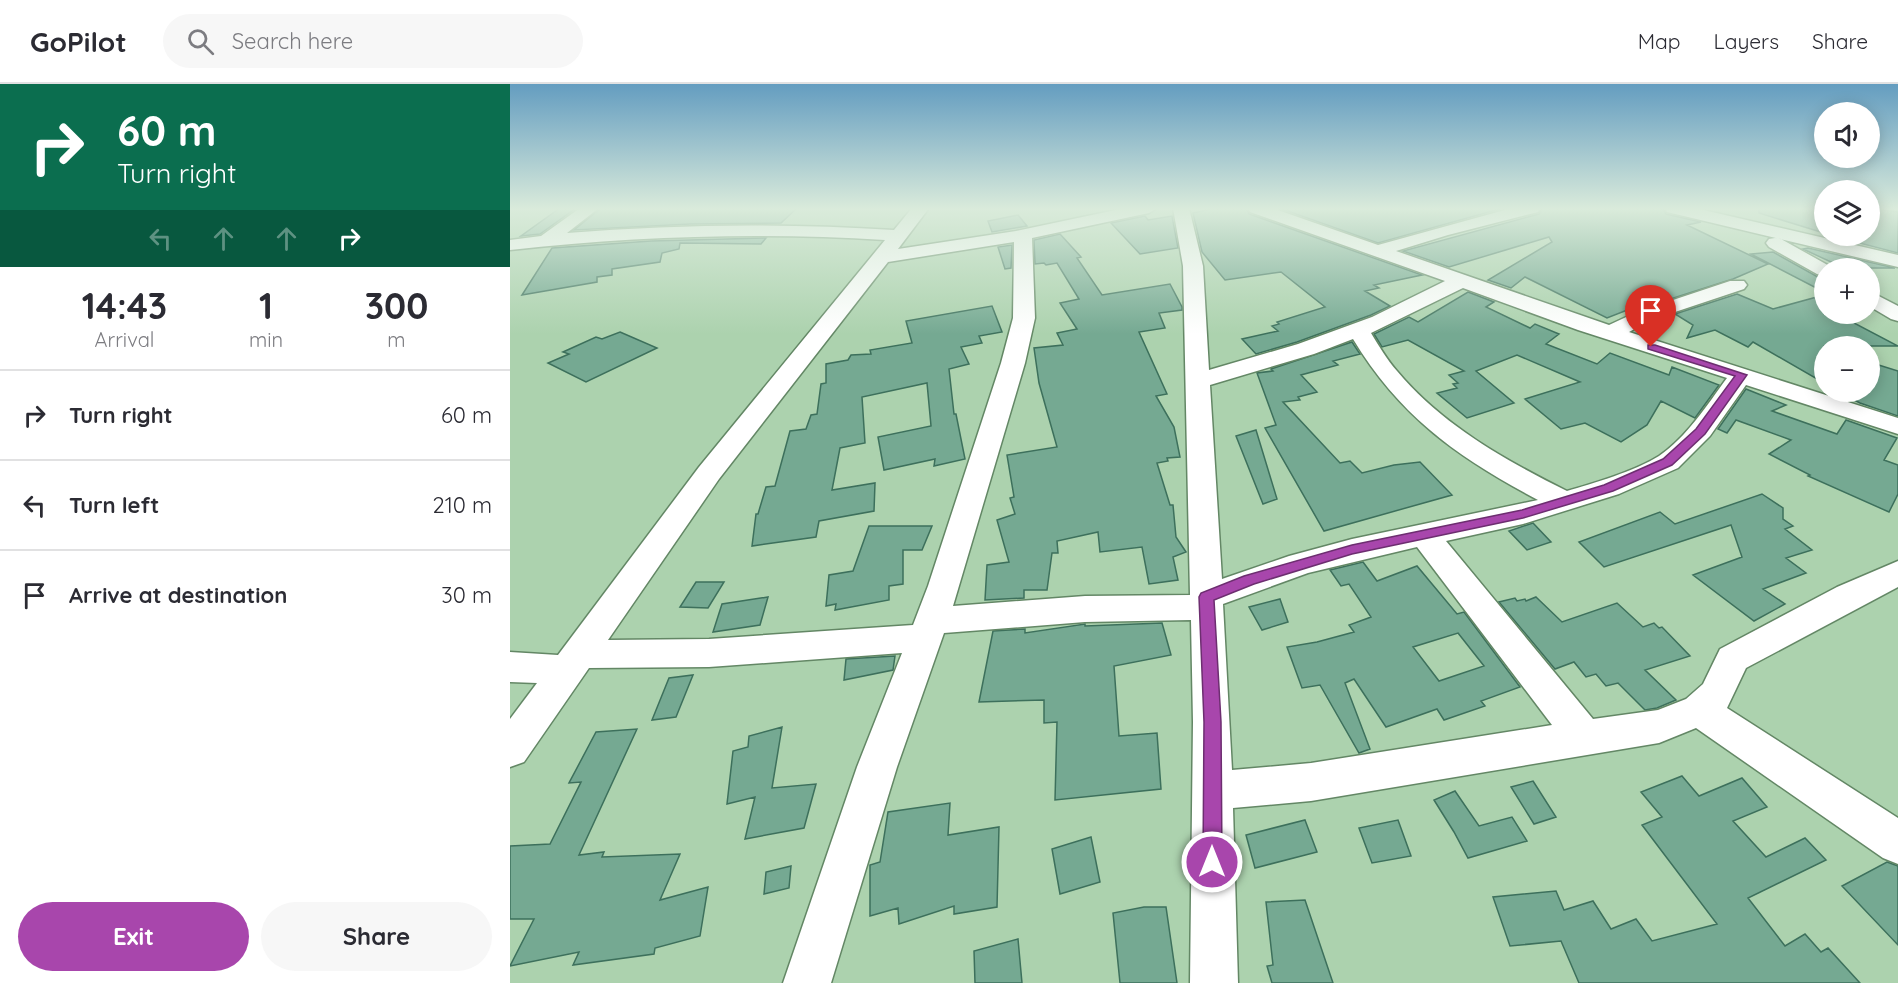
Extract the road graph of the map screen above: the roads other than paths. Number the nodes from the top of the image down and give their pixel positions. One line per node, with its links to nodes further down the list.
1 (888, 250): 12 (street)
2 (925, 250): 12 (street)
3 (1023, 250): 28 (street)
4 (1190, 250): 22 (street)
5 (1375, 250): 10 (street)
6 (1382, 250): 10 (street)
7 (1786, 250): 14 (street)
8 (1851, 250): 11 (street)
9 (1891, 250): 11 (street)
10 (1378, 251): 15 (street)
11 (1873, 255): 13 (street)
12 (882, 257): 29 (street)
13 (1898, 261)
14 (1814, 265)
15 (1461, 281): 19 (street); 20 (street)
16 (1737, 285): 20 (street)
17 (1880, 304): 18 (street)
18 (1898, 315)
19 (1358, 330): 22 (street); 24 (street)
20 (1610, 333): 21 (street)
21 (1741, 375): 23 (street); 24 (street)
22 (1197, 381): 27 (street)
23 (1898, 426)
24 (1563, 501): 25 (street)
25 (1424, 534): 27 (street); 32 (street)
26 (1898, 573): 31 (street)
27 (1206, 602): 28 (street); 34 (street)
28 (928, 630): 29 (street); 36 (street)
29 (573, 662): 30 (street); 33 (street)
30 (510, 667)
31 (1699, 710): 32 (street); 35 (street)
32 (1584, 737): 34 (street)
33 (510, 750)
34 (1212, 791): 37 (street)
35 (1898, 843)
36 (807, 983)
37 (1214, 983)

